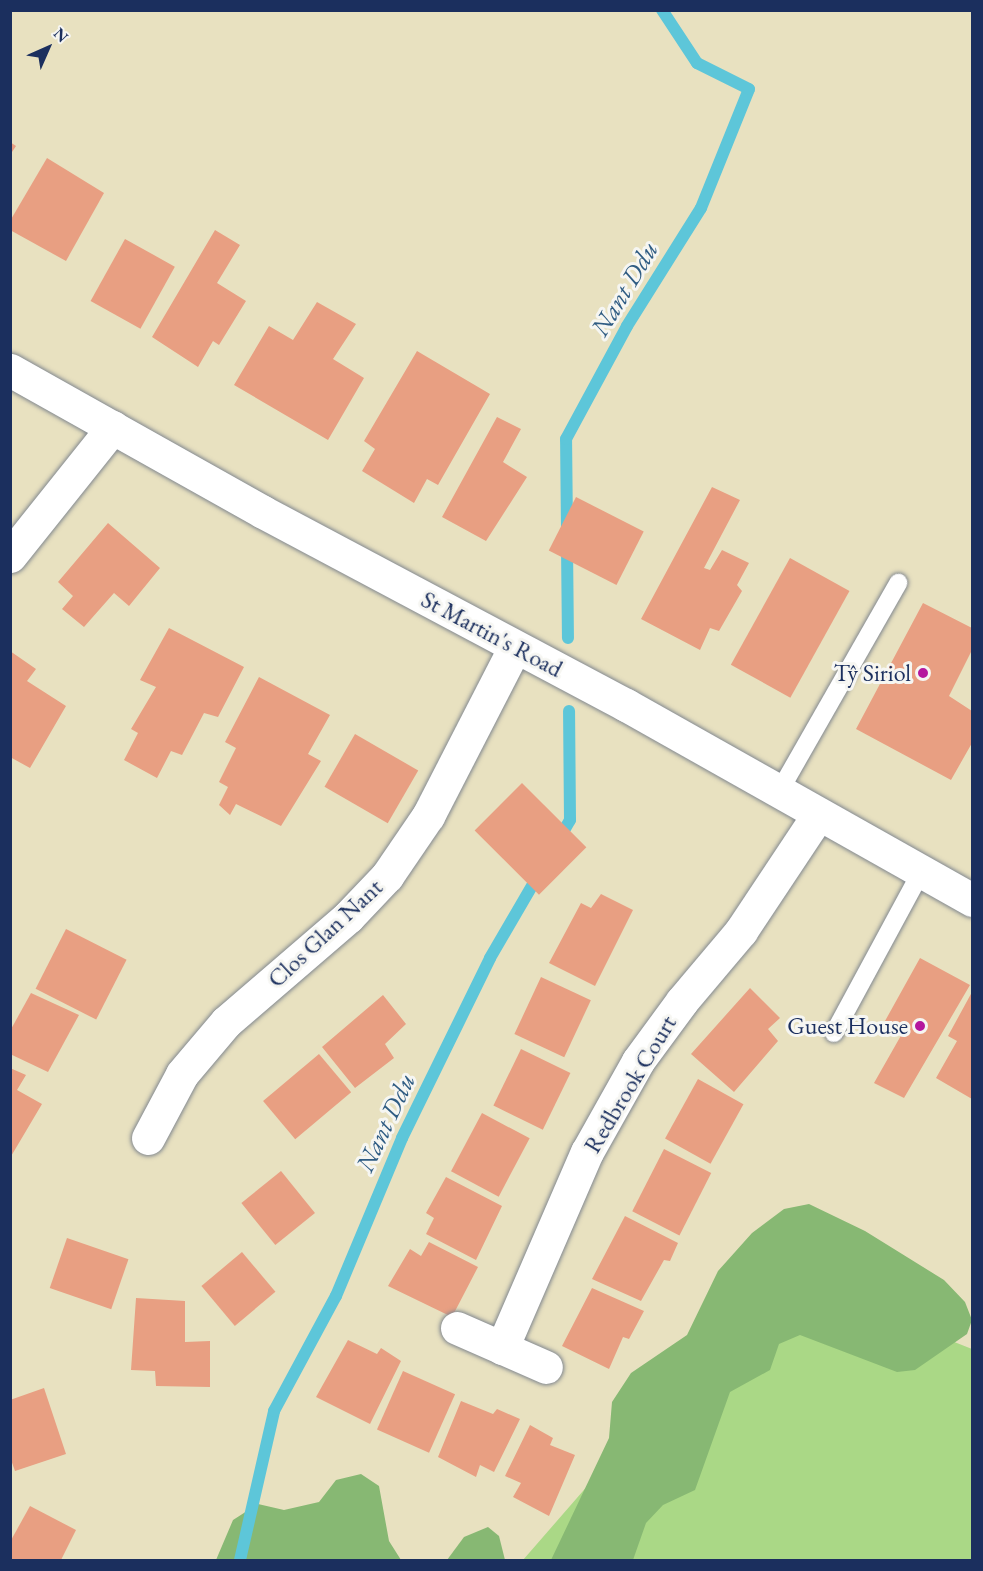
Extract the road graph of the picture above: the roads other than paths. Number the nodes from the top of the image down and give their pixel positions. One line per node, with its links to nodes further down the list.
1 (10, 370): 2 (street, St Martin's Road)
2 (113, 427): 3 (street); 5 (street, St Martin's Road)
3 (10, 556)
4 (898, 583): 6 (lane)
5 (515, 647): 6 (street, St Martin's Road); 11 (street, Clos Glan Nant)
6 (779, 792): 7 (street, St Martin's Road)
7 (818, 815): 8 (street, St Martin's Road); 13 (street, Redbrook Court)
8 (921, 872): 9 (street, St Martin's Road); 10 (lane)
9 (972, 900)
10 (834, 1033)
11 (148, 1138)
12 (457, 1328): 13 (street)
13 (502, 1348): 14 (street)
14 (546, 1367)

